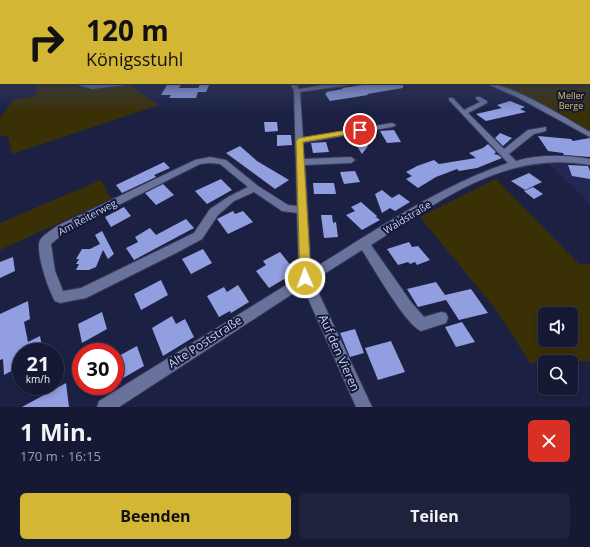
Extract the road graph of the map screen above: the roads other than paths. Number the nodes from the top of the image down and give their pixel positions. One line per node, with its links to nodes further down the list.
1 (78, 84): 2 (street)
2 (117, 84)
3 (336, 84): 5 (street)
4 (490, 84): 11 (street)
5 (295, 87): 12 (street)
6 (478, 98): 8 (street)
7 (451, 99): 8 (street)
8 (463, 112): 13 (street)
9 (392, 125): 12 (street)
10 (543, 129): 13 (street)
11 (590, 135)
12 (299, 141): 15 (street)
13 (504, 154): 17 (street)
14 (350, 160): 15 (street)
15 (301, 162): 19 (street)
16 (590, 162): 17 (street, Waldstraße)
17 (514, 164): 20 (street, Waldstraße)
18 (255, 188): 18 (street, Am Reiterweg); 19 (street, Am Reiterweg)
19 (303, 210): 21 (street)
20 (364, 243): 21 (street, Waldstraße); 22 (street)
21 (305, 278): 23 (street, Alte Poststraße); 24 (street, Auf den Vieren)
22 (441, 318)
23 (105, 407)
24 (364, 407)

